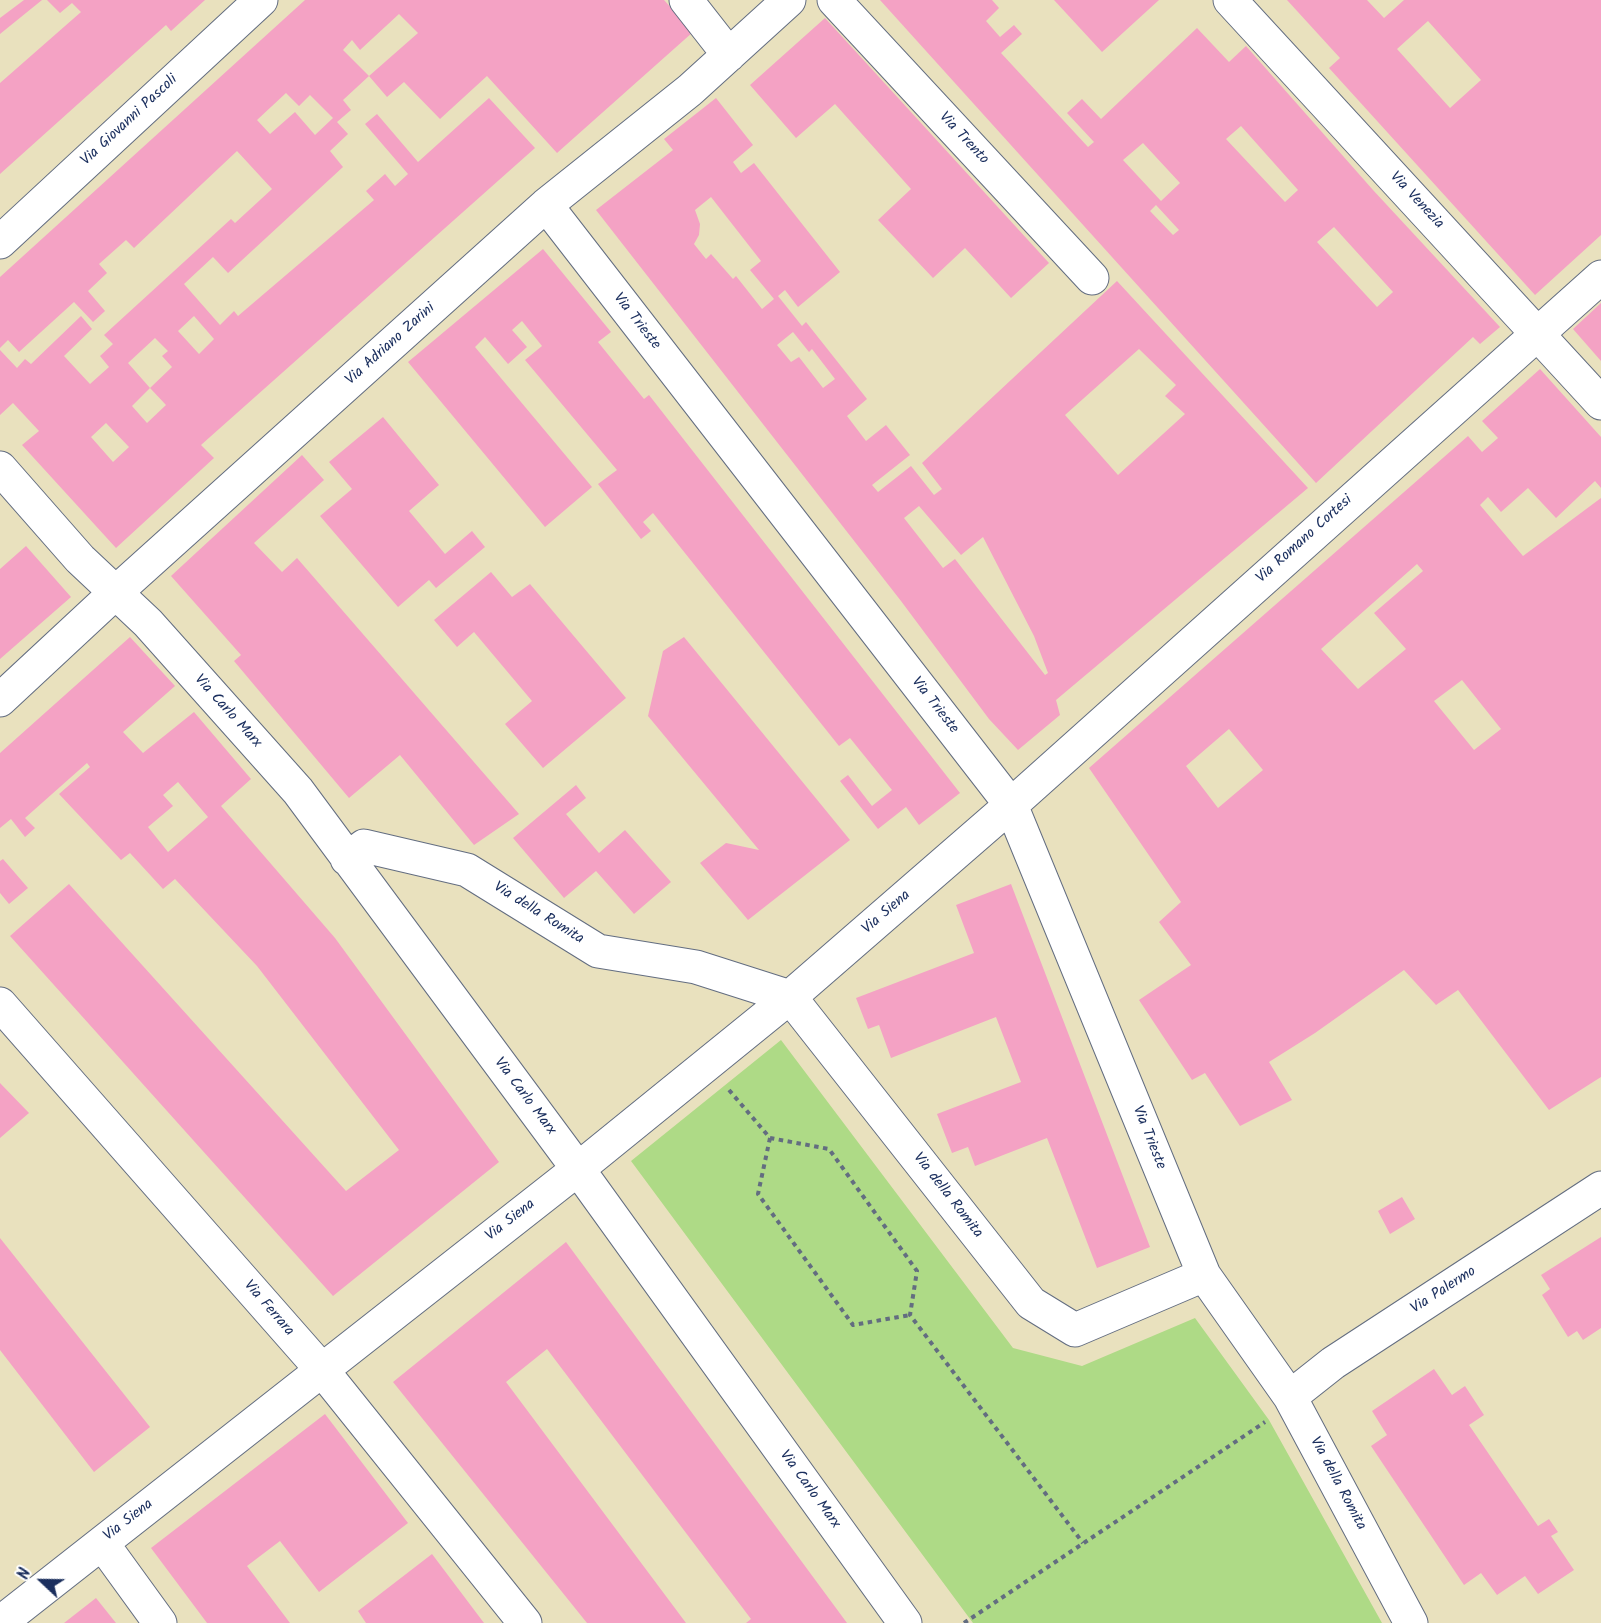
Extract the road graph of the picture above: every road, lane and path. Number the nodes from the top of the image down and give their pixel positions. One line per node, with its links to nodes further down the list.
1 (261, 0): 8 (street, Via Giovanni Pascoli)
2 (686, 0): 6 (street)
3 (789, 0): 6 (street, Via Adriano Zarini)
4 (834, 0): 10 (street, Via Trento)
5 (1230, 0): 11 (street, Via Venezia)
6 (729, 55): 7 (street, Via Adriano Zarini)
7 (546, 205): 14 (street, Via Adriano Zarini); 16 (street, Via Trieste)
8 (0, 242)
9 (1601, 277): 11 (street, Via Romano Cortesi)
10 (1092, 278)
11 (1538, 332): 12 (street, Via Venezia); 16 (street, Via Romano Cortesi)
12 (1601, 403)
13 (0, 468): 14 (street, Via Carlo Marx)
14 (115, 593): 15 (street, Via Adriano Zarini); 17 (street, Via Carlo Marx)
15 (0, 700)
16 (1011, 805): 18 (street, Via Siena); 24 (street, Via Trieste)
17 (347, 859): 18 (street, Via della Romita); 22 (street, Via Carlo Marx)
18 (790, 997): 20 (street, Via Siena); 24 (street, Via della Romita)
19 (0, 1004): 26 (street, Via Ferrara)
20 (707, 1065): 21 (path); 22 (street, Via Siena)
21 (770, 1138): 25 (path); 25 (path)
22 (578, 1169): 26 (street, Via Siena); 33 (street, Via Carlo Marx)
23 (1601, 1188): 27 (street, Via Palermo)
24 (1204, 1275): 27 (street, Via della Romita)
25 (910, 1315): 29 (path)
26 (322, 1370): 28 (street, Via Siena); 32 (street, Via Ferrara)
27 (1290, 1396): 29 (path); 35 (street, Via della Romita)
28 (102, 1543): 30 (street, Via Siena); 31 (street)
29 (1083, 1543): 34 (path)
30 (0, 1623)
31 (160, 1623)
32 (525, 1623)
33 (905, 1623)
34 (963, 1623)
35 (1411, 1623)

